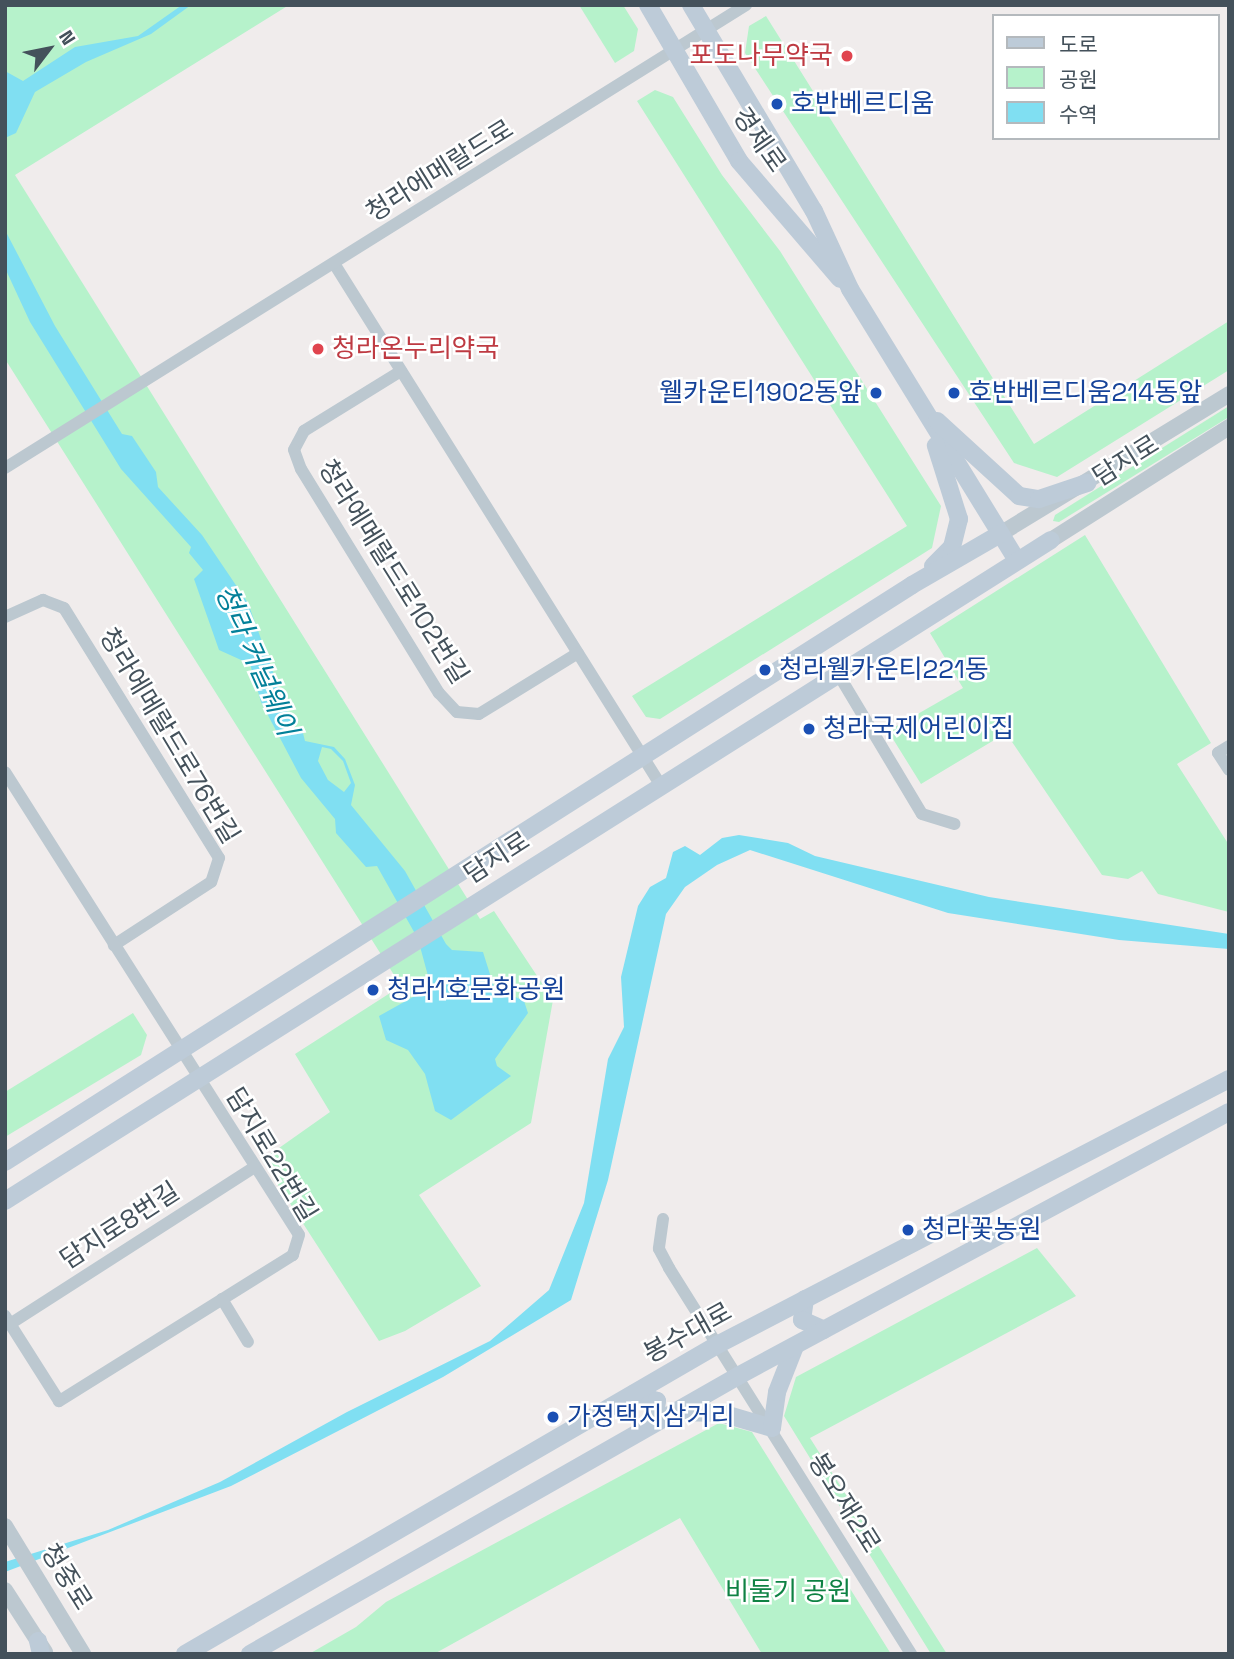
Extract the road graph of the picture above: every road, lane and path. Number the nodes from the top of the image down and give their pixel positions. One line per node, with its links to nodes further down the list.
1 (648, 5): 5 (main road, 경제로)
2 (691, 5): 4 (main road, 경제로)
3 (746, 5): 4 (street, 청라에메랄드로)
4 (705, 30): 5 (street, 청라에메랄드로); 7 (main road, 경제로)
5 (671, 51): 6 (street, 청라에메랄드로); 7 (main road, 경제로)
6 (335, 265): 8 (street); 12 (street, 청라에메랄드로)
7 (849, 289): 10 (main road, 경제로)
8 (401, 371): 19 (street); 19 (street, 청라에메랄드로102번길)
9 (1229, 394): 13 (street)
10 (919, 404): 13 (main road); 14 (main road, 경제로); 17 (main road)
11 (1229, 428): 15 (street, 담지로)
12 (5, 468)
13 (1087, 483): 14 (street)
14 (1000, 534): 16 (main road, 경제로); 17 (main road)
15 (1051, 540): 16 (main road, 담지로)
16 (1017, 560): 20 (main road, 담지로)
17 (912, 585): 22 (main road)
18 (5, 618): 27 (street, 청라에메랄드로76번길)
19 (578, 653): 22 (street)
20 (837, 672): 25 (main road, 담지로); 26 (street)
21 (1229, 746): 23 (street)
22 (644, 758): 25 (street); 28 (main road)
23 (1229, 770)
24 (5, 772): 27 (street)
25 (660, 784): 29 (main road, 담지로)
26 (954, 824)
27 (114, 945): 28 (street)
28 (181, 1051): 29 (street); 32 (main road)
29 (197, 1077): 33 (street, 담지로22번길); 34 (main road, 담지로)
30 (1229, 1079): 37 (main road, 봉수대로)
31 (1229, 1112): 40 (main road)
32 (5, 1162)
33 (255, 1167): 36 (street, 담지로22번길); 38 (street, 담지로8번길)
34 (5, 1200)
35 (663, 1219): 42 (street, 봉오재2로)
36 (222, 1299): 39 (street, 담지로22번길); 41 (street)
37 (805, 1300): 40 (main road); 42 (main road, 봉수대로)
38 (8, 1320): 39 (street, 담지로8번길)
39 (183, 1324)
40 (824, 1330): 43 (main road)
41 (248, 1342)
42 (717, 1345): 44 (street, 봉오재2로); 45 (main road, 봉수대로)
43 (795, 1346): 44 (main road); 48 (main road)
44 (738, 1376): 46 (main road); 48 (street, 봉오재2로)
45 (633, 1394): 47 (main road); 53 (main road, 봉수대로)
46 (675, 1412): 47 (main road); 48 (main road)
47 (647, 1427): 54 (main road)
48 (770, 1428): 55 (street, 봉오재2로)
49 (5, 1526): 52 (street, 청중로)
50 (5, 1590): 51 (street)
51 (42, 1649)
52 (83, 1654)
53 (185, 1654)
54 (250, 1654)
55 (911, 1654)

